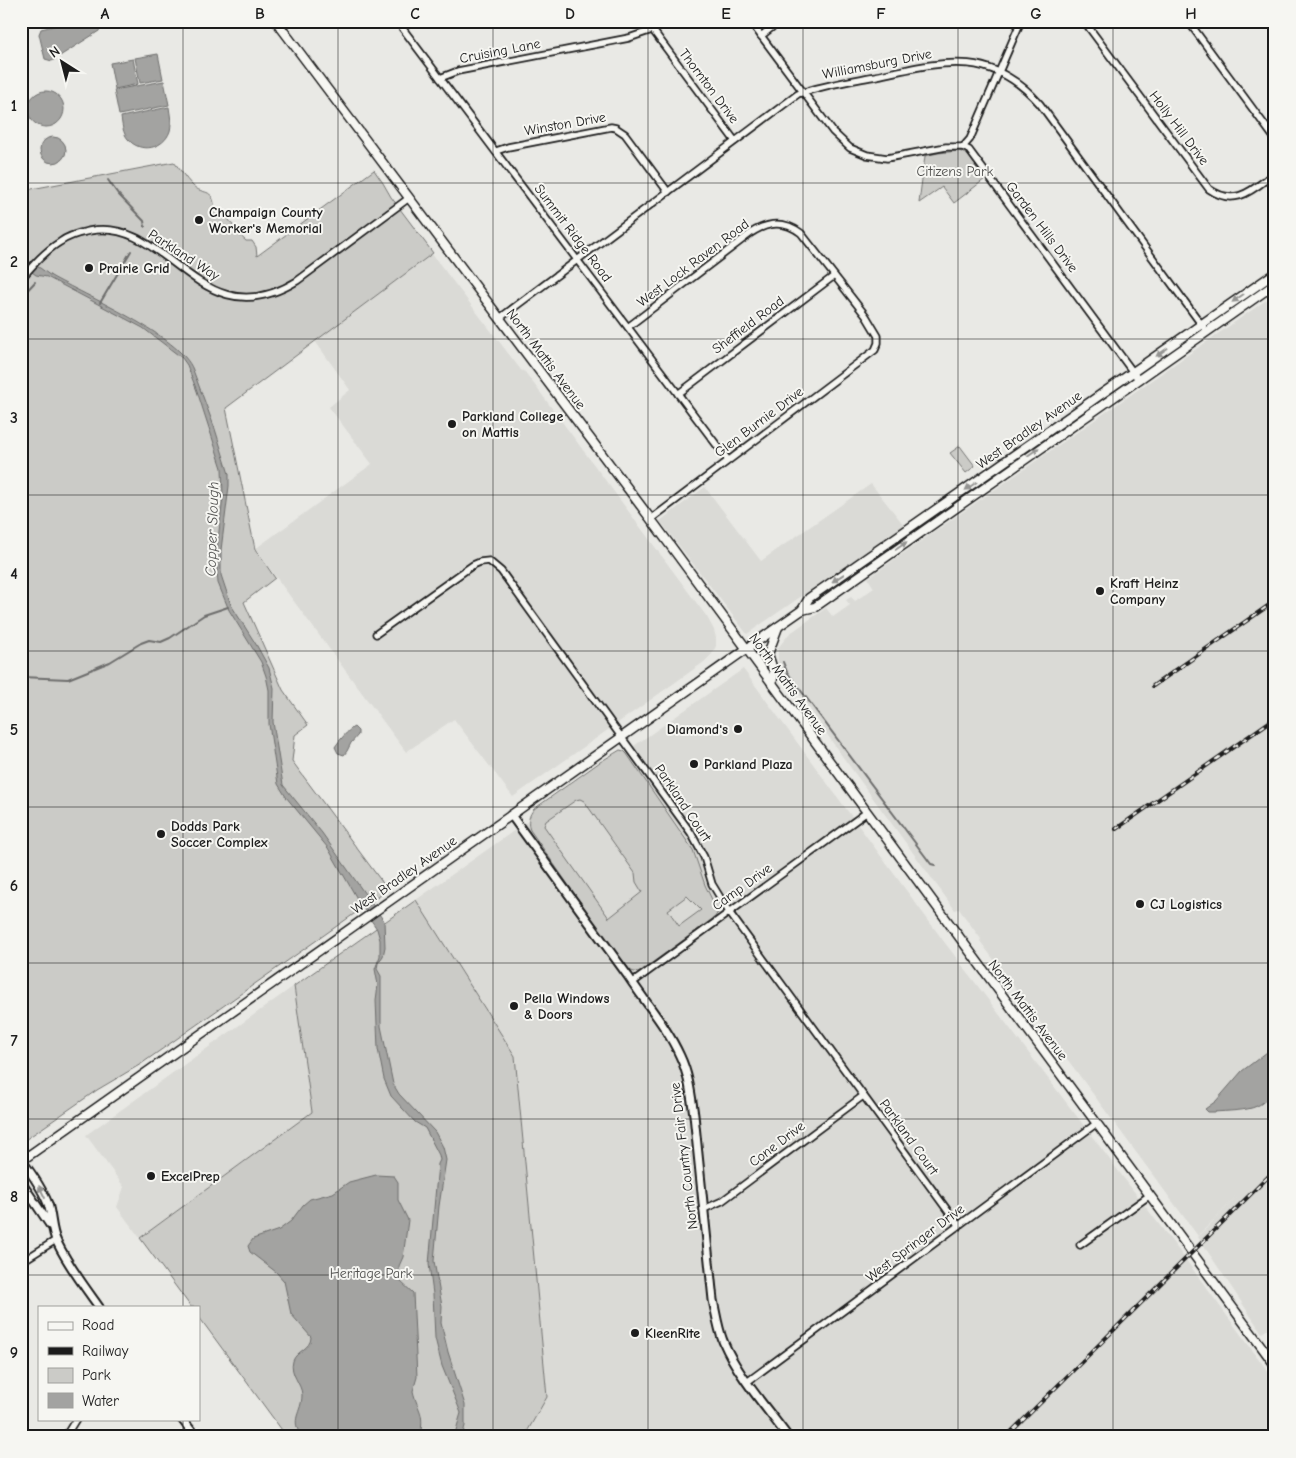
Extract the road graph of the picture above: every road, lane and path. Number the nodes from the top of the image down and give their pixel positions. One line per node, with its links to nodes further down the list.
1 (289, 21): 9 (street)
2 (398, 21): 13 (street, Summit Ridge Road)
3 (646, 21): 10 (street, Thornton Drive)
4 (750, 21): 11 (street)
5 (780, 21): 11 (street)
6 (1022, 21): 12 (street)
7 (1084, 21): 19 (street, Holly Hill Drive)
8 (1188, 21): 15 (street)
9 (278, 24): 21 (main road, North Mattis Avenue)
10 (652, 30): 13 (street, Cruising Lane); 16 (street, Thornton Drive)
11 (762, 36): 14 (street)
12 (1000, 72): 14 (street, Williamsburg Drive); 17 (street); 28 (street, Williamsburg Drive)
13 (440, 78): 18 (street, Summit Ridge Road)
14 (803, 92): 16 (street, Williamsburg Drive); 17 (street)
15 (1275, 139)
16 (735, 141): 20 (street, Williamsburg Drive)
17 (963, 147): 31 (street, Garden Hills Drive)
18 (496, 151): 20 (street, Winston Drive); 22 (street, Summit Ridge Road)
19 (1275, 173)
20 (668, 192): 22 (street, Williamsburg Drive)
21 (409, 198): 25 (street, Parkland Way); 27 (main road, North Mattis Avenue)
22 (577, 260): 27 (street, Williamsburg Drive); 29 (street, Summit Ridge Road)
23 (1275, 273): 28 (main road, West Bradley Avenue, one-way to 28)
24 (834, 276): 29 (street, West Lock Raven Road); 32 (street, Sheffield Road); 33 (street, Glen Burnie Drive)
25 (21, 279)
26 (1275, 284): 30 (main road, West Bradley Avenue)
27 (500, 318): 34 (main road, North Mattis Avenue)
28 (1202, 324): 30 (street, Williamsburg Drive); 31 (main road, West Bradley Avenue, one-way to 31)
29 (628, 327): 32 (street, Summit Ridge Road)
30 (1206, 332): 31 (main road, West Bradley Avenue)
31 (1136, 375): 35 (main road, West Bradley Avenue)
32 (678, 394): 33 (street, Summit Ridge Road)
33 (728, 460): 34 (street, Glen Burnie Drive)
34 (651, 519): 37 (main road, North Mattis Avenue)
35 (779, 626): 37 (main road, West Bradley Avenue); 38 (main road)
36 (376, 634): 39 (street, Parkland Court)
37 (746, 648): 38 (main road, North Mattis Avenue); 39 (main road, West Bradley Avenue)
38 (772, 684): 40 (main road, North Mattis Avenue)
39 (622, 736): 41 (main road, West Bradley Avenue); 42 (street, Parkland Court)
40 (866, 812): 42 (street, Camp Drive); 45 (main road, North Mattis Avenue)
41 (511, 815): 43 (street, North Country Fair Drive); 46 (main road, West Bradley Avenue)
42 (729, 912): 43 (street, Camp Drive); 44 (street, Parkland Court)
43 (632, 983): 49 (street, North Country Fair Drive)
44 (863, 1096): 49 (street, Cone Drive); 50 (street, Parkland Court)
45 (1097, 1123): 48 (main road, North Mattis Avenue); 50 (street, West Springer Drive)
46 (22, 1161): 51 (street, one-way to 46)
47 (21, 1182): 51 (street)
48 (1150, 1195): 53 (street); 56 (main road, North Mattis Avenue)
49 (704, 1210): 57 (street, North Country Fair Drive)
50 (959, 1226): 57 (street, West Springer Drive)
51 (52, 1227): 52 (street)
52 (56, 1240): 54 (street); 55 (street)
53 (1080, 1245)
54 (21, 1262)
55 (98, 1306)
56 (1275, 1365)
57 (748, 1382): 62 (street, North Country Fair Drive)
58 (75, 1420): 60 (street)
59 (183, 1420): 61 (street)
60 (65, 1437)
61 (196, 1437)
62 (788, 1437)

